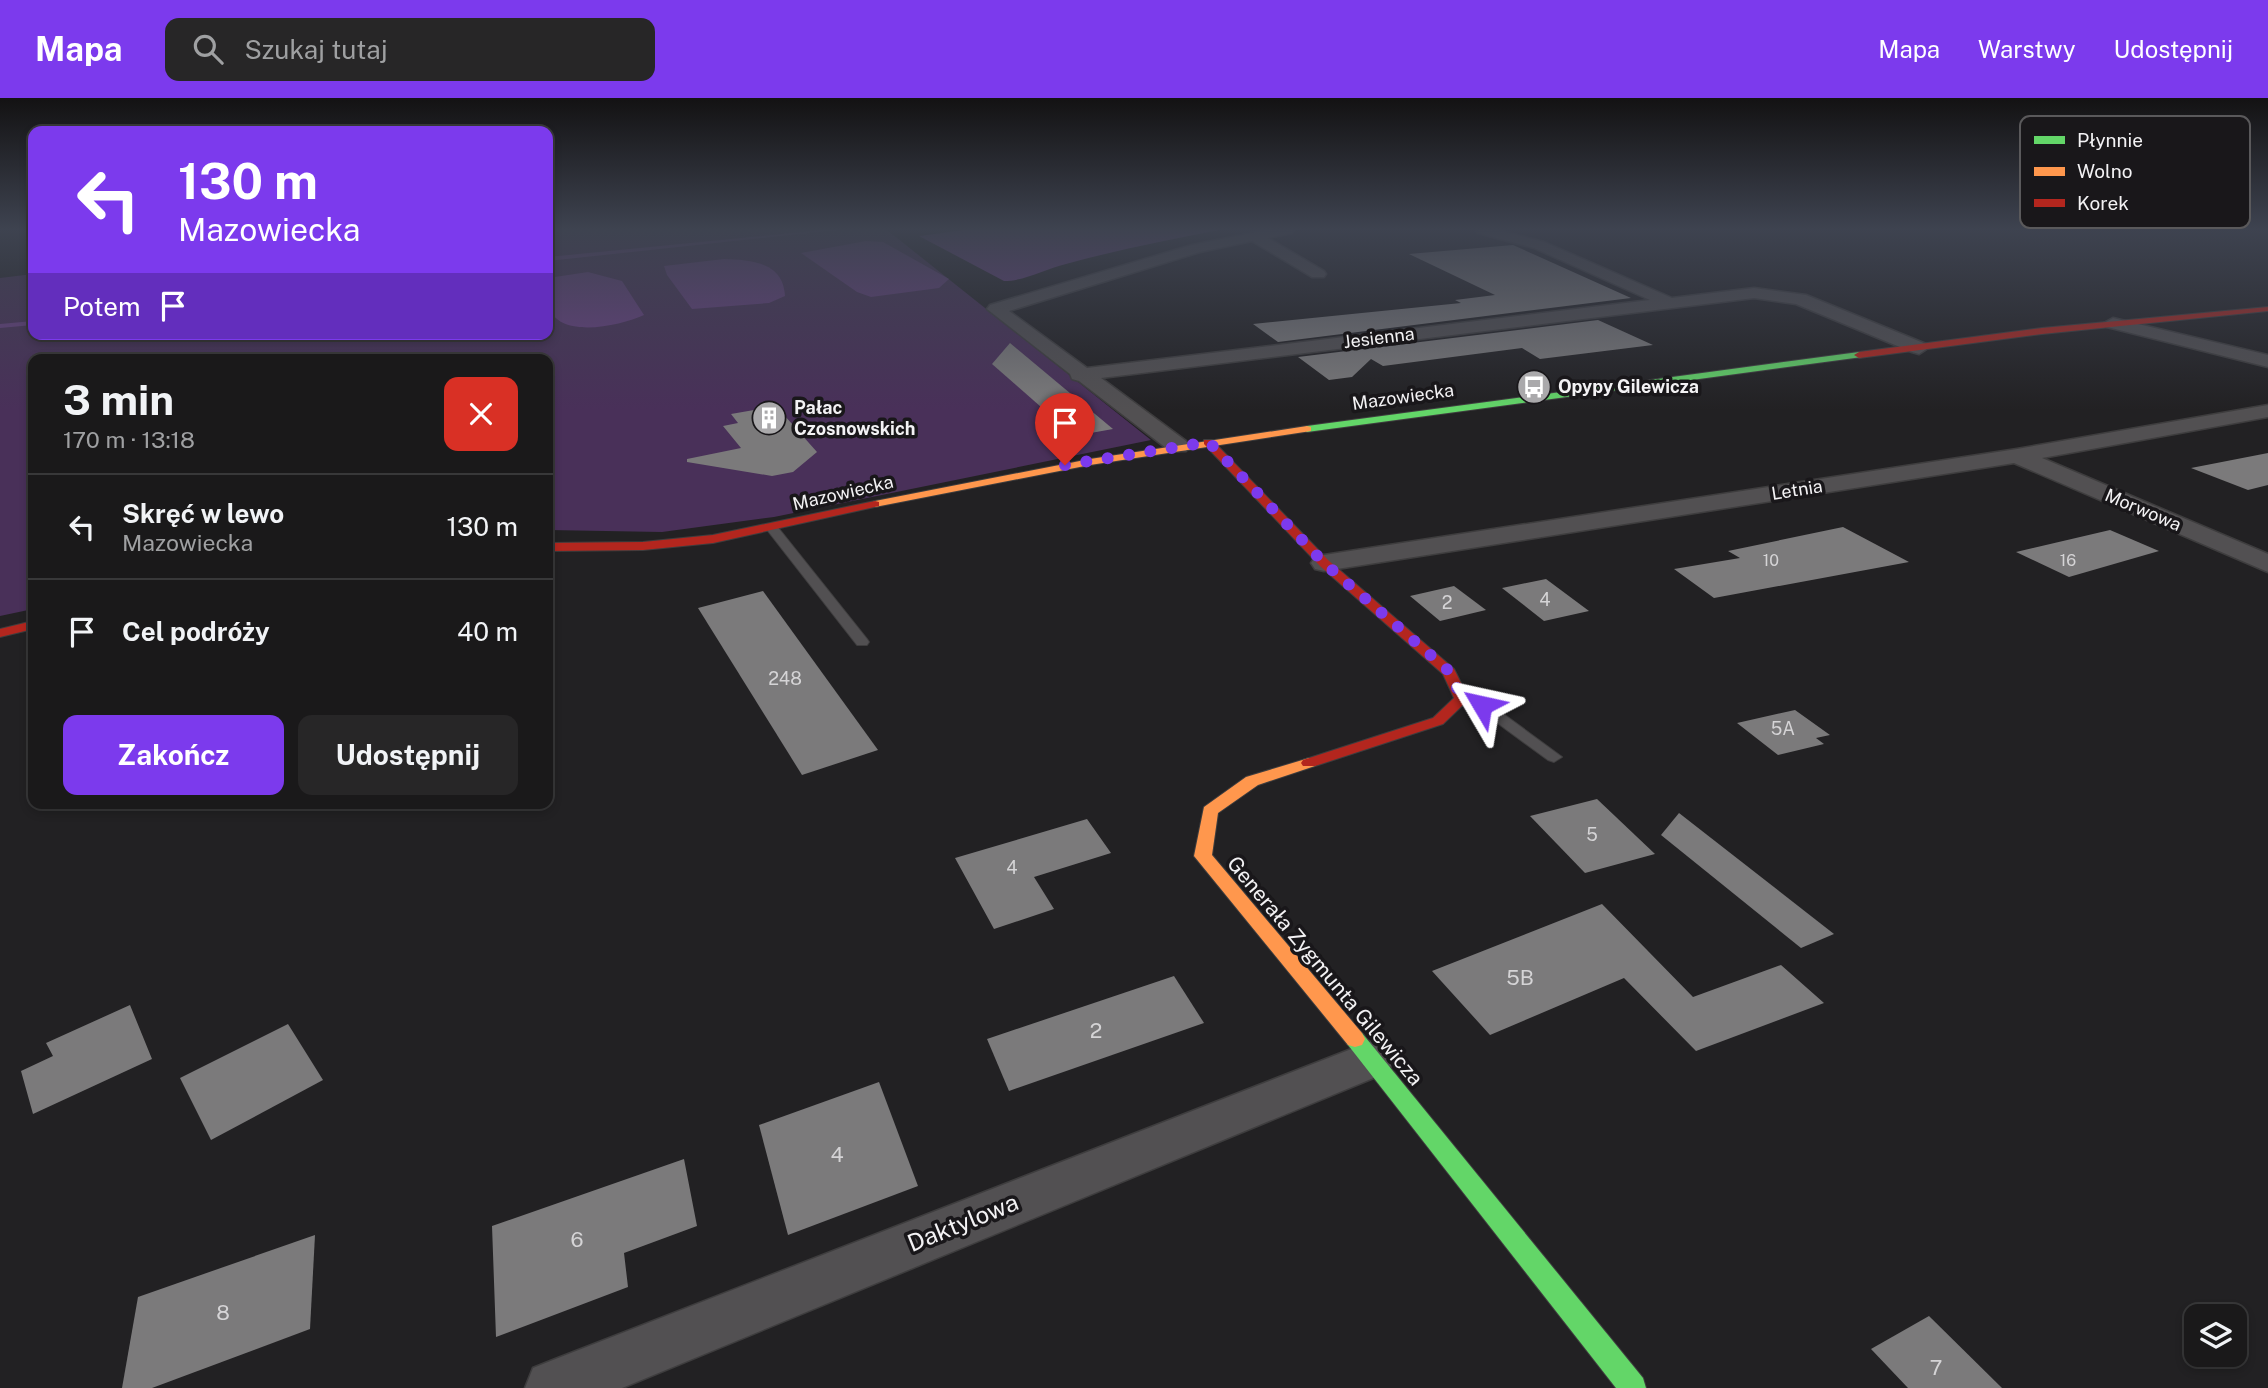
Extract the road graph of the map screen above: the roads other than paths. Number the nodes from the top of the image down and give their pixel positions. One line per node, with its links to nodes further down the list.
1 (1058, 290): 8 (street)
2 (1641, 290): 3 (street)
3 (1670, 303): 6 (street, Jesienna); 8 (street, Jesienna)
4 (2268, 309): 5 (street, Mazowiecka)
5 (2113, 323): 6 (street, Mazowiecka); 7 (street)
6 (1919, 348): 10 (street, Mazowiecka)
7 (2268, 361)
8 (1079, 375): 11 (street)
9 (2268, 411): 12 (street, Letnia)
10 (1209, 442): 11 (street, Mazowiecka); 15 (street)
11 (1178, 446): 13 (street, Mazowiecka)
12 (2017, 456): 15 (street, Letnia); 16 (street, Morwowa)
13 (772, 528): 14 (street, Mazowiecka); 19 (lane)
14 (553, 547)
15 (1324, 563): 20 (street)
16 (2268, 564)
17 (28, 626): 18 (street)
18 (0, 633)
19 (862, 642)
20 (1462, 699): 21 (lane); 22 (street, Generała Zygmunta Gilewicza)
21 (1553, 757)
22 (1372, 1059): 23 (street, Daktylowa); 24 (street, Generała Zygmunta Gilewicza)
23 (553, 1388)
24 (1633, 1388)

